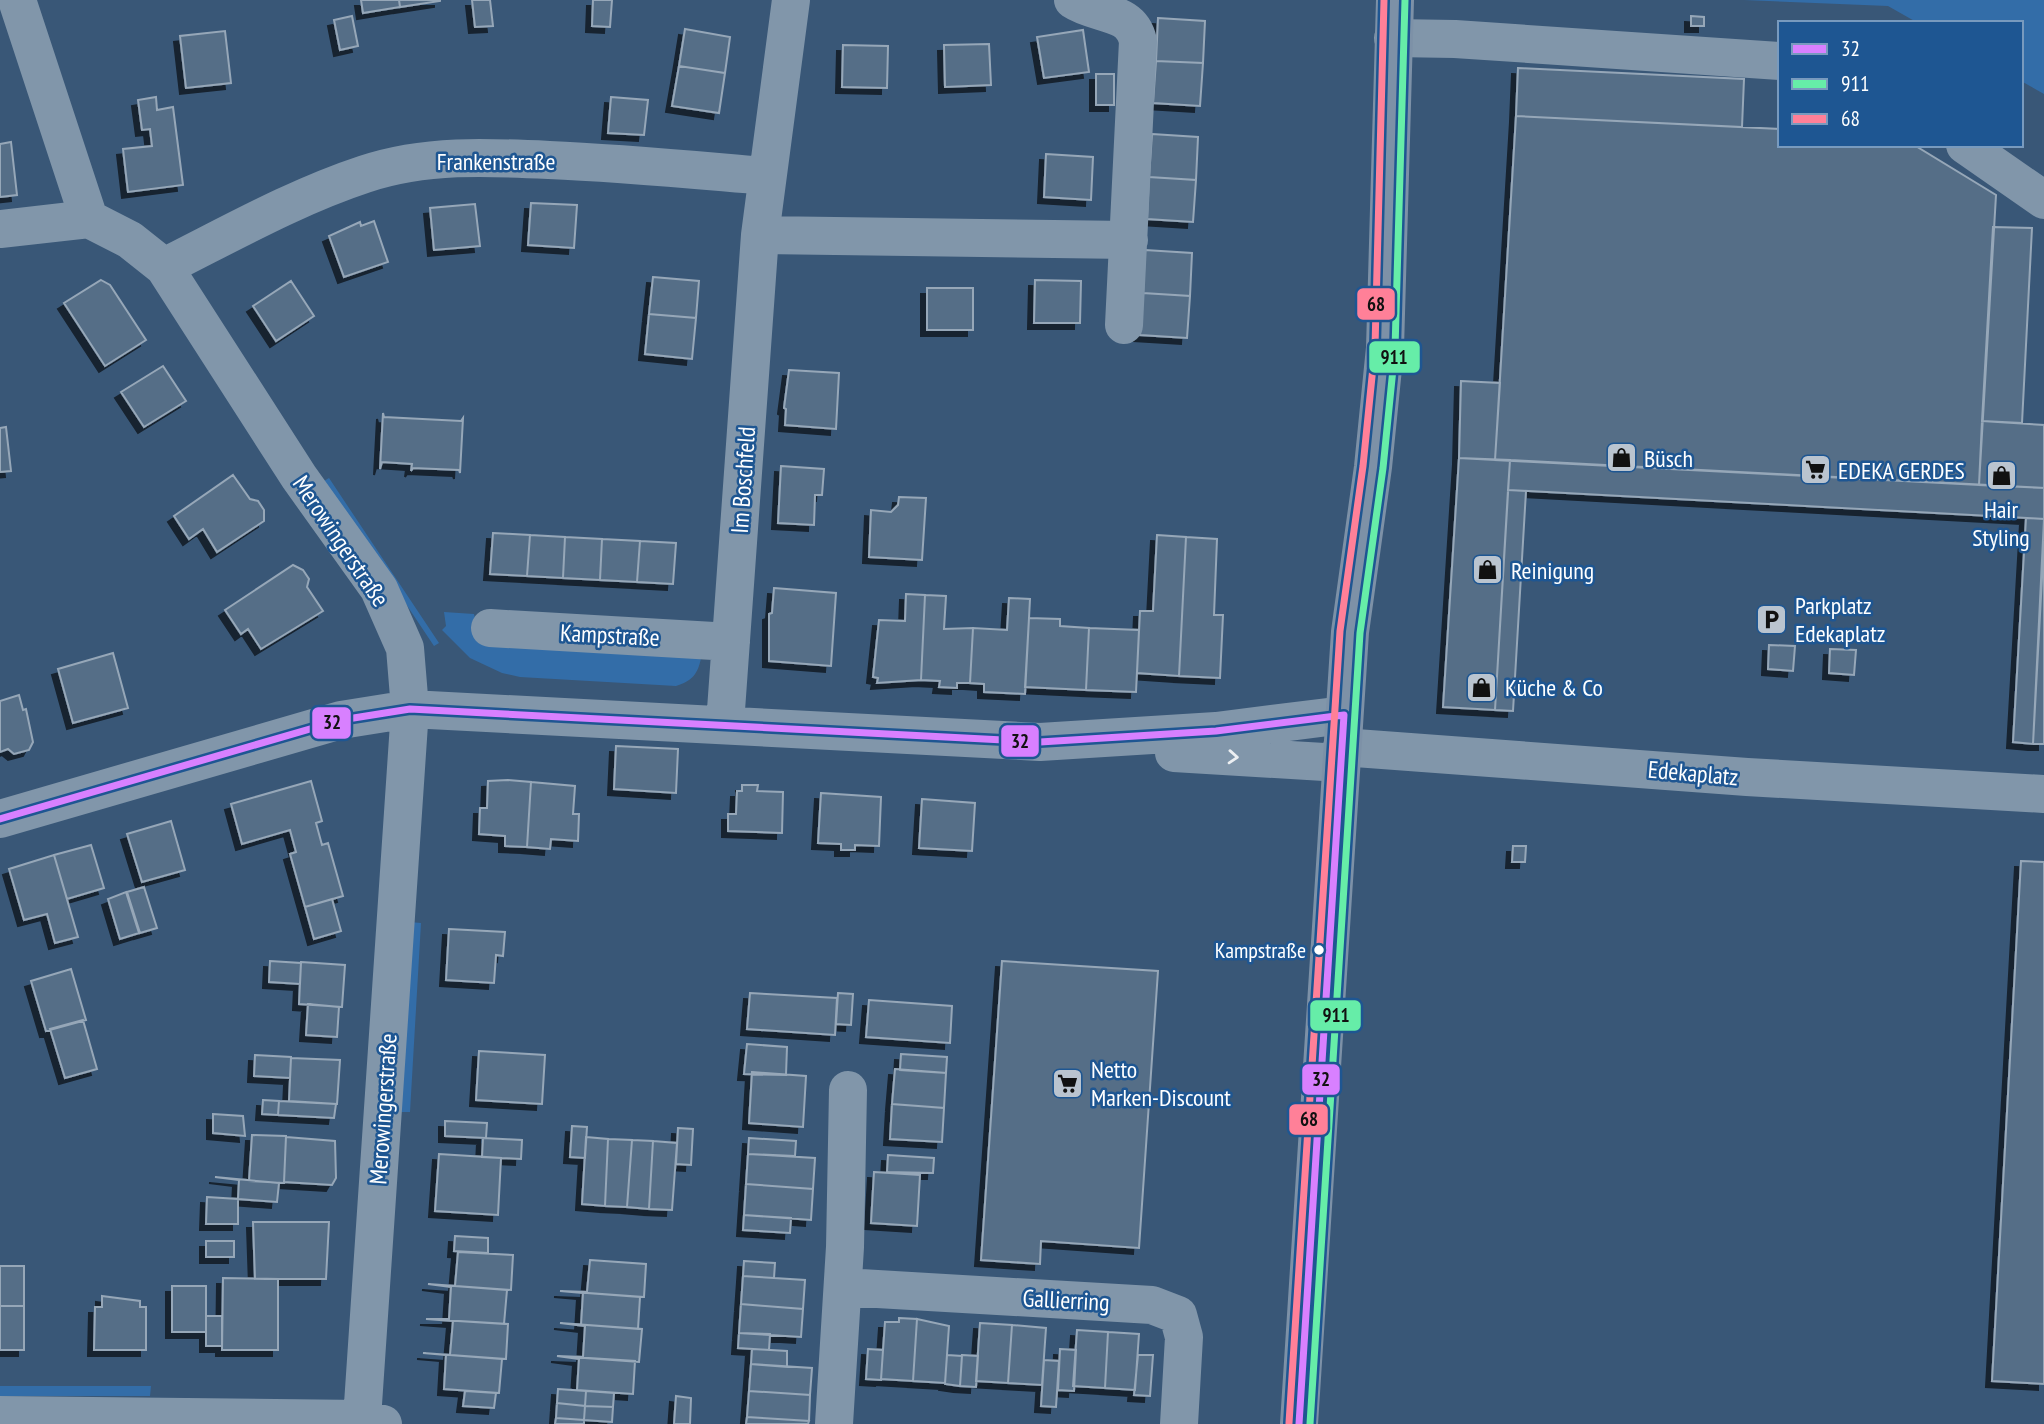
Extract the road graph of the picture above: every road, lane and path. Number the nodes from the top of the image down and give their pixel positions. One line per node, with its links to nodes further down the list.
1 (17, 0): 10 (street)
2 (791, 0): 8 (street, Im Boschfeld)
3 (1073, 0): 13 (street)
4 (1395, 0): 5 (main road)
5 (1393, 38): 6 (street); 20 (main road)
6 (1778, 61)
7 (1968, 147): 9 (street)
8 (766, 176): 12 (street, Im Boschfeld); 14 (street, Frankenstraße)
9 (2044, 200)
10 (89, 219): 11 (street); 14 (street, Merowingerstraße)
11 (0, 229)
12 (760, 235): 13 (street); 17 (street, Im Boschfeld)
13 (1129, 240): 15 (street)
14 (164, 267): 18 (street, Merowingerstraße)
15 (1124, 326)
16 (490, 628): 17 (street, Kampstraße)
17 (731, 642): 19 (street, Im Boschfeld)
18 (410, 709): 19 (street); 22 (street); 26 (street, Merowingerstraße)
19 (725, 724): 20 (street)
20 (1342, 742): 21 (street, Edekaplatz); 29 (main road)
21 (2044, 794)
22 (0, 819)
23 (848, 1090): 24 (street)
24 (843, 1287): 27 (street); 28 (street, Gallierring)
25 (0, 1415): 26 (street)
26 (372, 1421)
27 (834, 1424)
28 (1180, 1424)
29 (1299, 1424)

